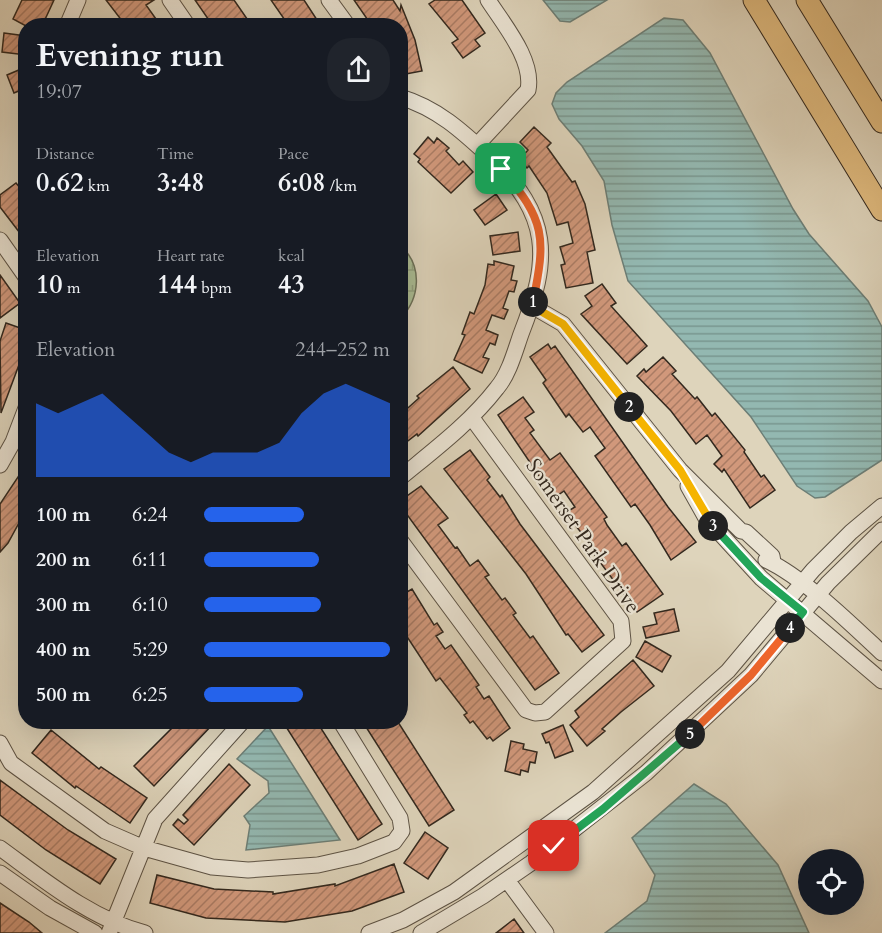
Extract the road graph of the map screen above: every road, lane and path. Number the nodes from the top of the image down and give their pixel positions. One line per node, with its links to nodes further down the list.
1 (78, 0): 7 (street)
2 (170, 0): 8 (street)
3 (329, 0): 9 (street)
4 (488, 0): 12 (street)
5 (754, 0): 13 (highway)
6 (807, 0): 11 (highway)
7 (70, 18)
8 (182, 18)
9 (342, 18)
10 (408, 99): 12 (street)
11 (882, 122)
12 (477, 145): 16 (street)
13 (882, 210)
14 (0, 240): 15 (street)
15 (18, 266)
16 (532, 306): 17 (street); 20 (street)
17 (472, 418): 21 (street); 25 (street, Somerset Park Drive)
18 (18, 429): 19 (street)
19 (0, 465)
20 (680, 470): 24 (street); 24 (street)
21 (408, 471)
22 (882, 506): 26 (street)
23 (882, 530): 27 (street)
24 (745, 541): 26 (street); 28 (street)
25 (408, 551)
26 (801, 584): 27 (street); 28 (street)
27 (816, 596): 29 (street); 30 (street)
28 (788, 600): 29 (street); 42 (street)
29 (803, 612): 31 (street); 38 (street)
30 (882, 653)
31 (882, 681)
32 (236, 729): 35 (street)
33 (345, 729): 35 (street)
34 (0, 743): 35 (street)
35 (144, 848): 39 (street)
36 (0, 849): 39 (street)
37 (0, 873): 40 (street)
38 (507, 880): 43 (street); 44 (street)
39 (112, 927): 41 (street)
40 (94, 933)
41 (145, 933)
42 (369, 933)
43 (421, 933)
44 (546, 933)

